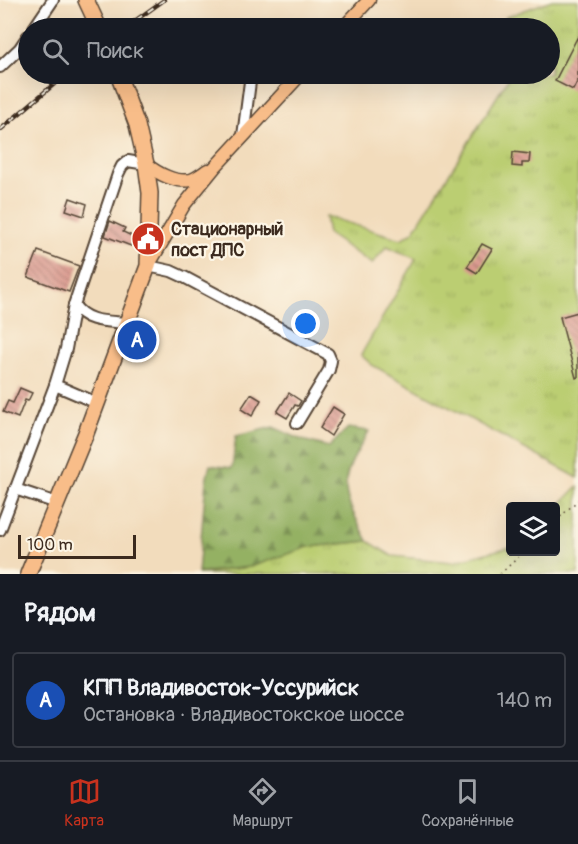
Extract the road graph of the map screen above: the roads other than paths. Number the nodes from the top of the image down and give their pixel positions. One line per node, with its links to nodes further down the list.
1 (53, 0): 4 (street)
2 (86, 0): 5 (highway)
3 (369, 0): 6 (main road)
4 (40, 18)
5 (94, 18)
6 (352, 18)
7 (18, 51): 8 (street)
8 (0, 67)
9 (123, 84): 13 (highway)
10 (250, 84): 12 (street)
11 (292, 84): 12 (main road)
12 (243, 136): 14 (main road)
13 (146, 164): 14 (main road); 15 (highway); 16 (street)
14 (215, 167): 15 (main road)
15 (148, 266): 17 (highway); 20 (street)
16 (74, 305): 17 (street); 18 (street)
17 (127, 323): 19 (highway)
18 (55, 385): 19 (street); 21 (street)
19 (97, 403): 22 (highway)
20 (297, 423)
21 (15, 489): 22 (street); 23 (street)
22 (57, 503): 24 (highway)
23 (0, 530)
24 (28, 574)

